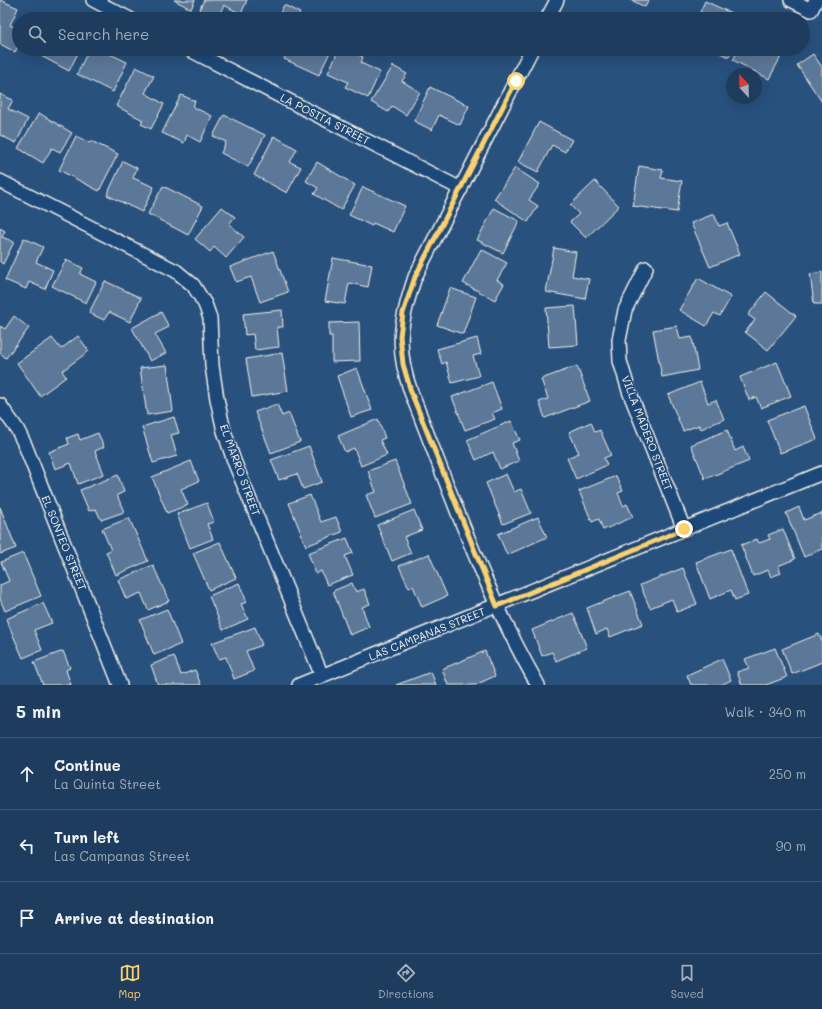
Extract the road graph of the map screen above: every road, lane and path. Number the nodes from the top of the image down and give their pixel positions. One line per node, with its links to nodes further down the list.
1 (92, 0): 5 (street)
2 (557, 0): 6 (street)
3 (791, 0): 4 (street)
4 (813, 5)
5 (116, 12)
6 (551, 12)
7 (202, 56): 10 (street, LA POSITA STREET)
8 (528, 56): 10 (street)
9 (0, 181): 16 (street, EL MARRO STREET)
10 (461, 189): 15 (street)
11 (646, 268): 14 (street, VILLA MADERO STREET)
12 (0, 404): 17 (street, EL SONTEO STREET)
13 (822, 473): 14 (street, LAS CAMPANAS STREET)
14 (684, 529): 15 (street, LAS CAMPANAS STREET)
15 (497, 606): 16 (street, LAS CAMPANAS STREET); 19 (street)
16 (322, 676): 18 (street, LAS CAMPANAS STREET)
17 (120, 685)
18 (299, 685)
19 (538, 685)

